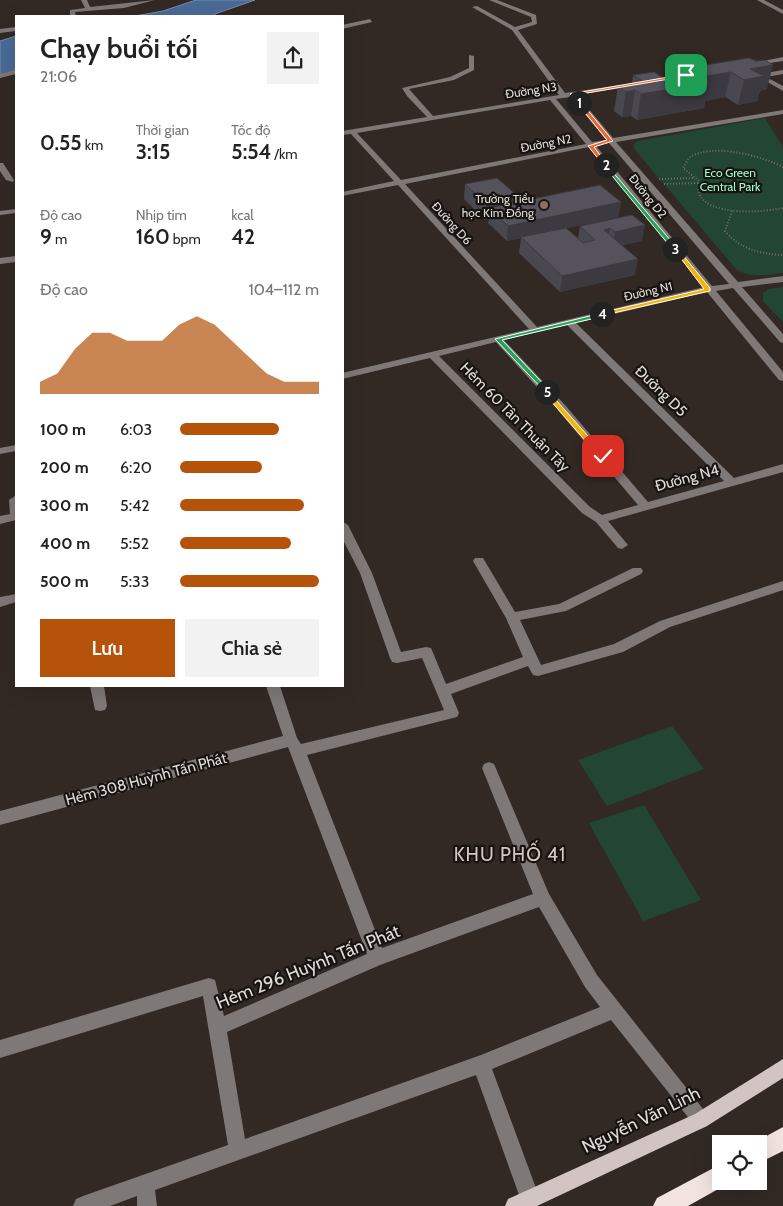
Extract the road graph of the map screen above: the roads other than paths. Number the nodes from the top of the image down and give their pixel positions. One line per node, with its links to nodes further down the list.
1 (84, 0): 7 (street)
2 (152, 0): 5 (street)
3 (492, 0): 13 (street)
4 (760, 0): 8 (street)
5 (142, 1): 7 (street)
6 (475, 7): 13 (street)
7 (88, 9): 9 (street)
8 (783, 12)
9 (73, 15)
10 (370, 21): 11 (street)
11 (344, 27)
12 (15, 29): 14 (street)
13 (514, 29): 24 (street)
14 (0, 31)
15 (471, 56): 27 (street)
16 (783, 59): 20 (street)
17 (15, 72): 19 (street)
18 (783, 72): 20 (street)
19 (0, 76)
20 (760, 76): 22 (street)
21 (639, 83): 23 (street, Đường N3)
22 (783, 89)
23 (572, 94): 24 (street, Đường N3); 30 (street, Đường D2)
24 (564, 96): 25 (street, Đường N3)
25 (552, 98): 27 (street, Đường N3); 31 (street, Đường D2)
26 (781, 113): 30 (street, Đường N2)
27 (432, 118): 28 (street, Đường N3)
28 (352, 131): 29 (street, Đường N3); 35 (street, Đường D6)
29 (344, 133)
30 (610, 141): 31 (street, Đường N2); 42 (street, Đường D2)
31 (590, 146): 35 (street, Đường N2); 43 (street, Đường D2)
32 (0, 165): 33 (street)
33 (13, 180): 34 (street)
34 (0, 182)
35 (398, 183): 36 (street, Đường N2); 45 (street, Đường D6)
36 (344, 194)
37 (15, 211): 38 (street)
38 (0, 214)
39 (15, 259): 40 (street)
40 (0, 262)
41 (783, 279): 42 (street, Đường N1)
42 (734, 285): 43 (street, Đường N1); 47 (street, Đường D2)
43 (708, 289): 44 (street, Đường N1); 50 (street, Đường D2)
44 (569, 322): 45 (street, Đường N1); 54 (street, Đường D5)
45 (535, 330): 46 (street, Đường N1)
46 (498, 339): 48 (street, Đường N1); 56 (street)
47 (783, 340)
48 (432, 354): 49 (street, Đường N1); 59 (street, Hẻm 60 Tân Thuận Tây)
49 (344, 376)
50 (783, 378)
51 (15, 448): 52 (street)
52 (0, 451)
53 (783, 468): 54 (street, Đường N4)
54 (732, 482): 56 (street, Đường N4)
55 (14, 500): 57 (street)
56 (645, 506): 59 (street, Đường N4)
57 (15, 508)
58 (15, 516): 60 (street)
59 (600, 519): 62 (street, Hẻm 60 Tân Thuận Tây)
60 (0, 520)
61 (344, 529): 72 (street)
62 (622, 545)
63 (479, 561): 68 (street)
64 (637, 571): 68 (street)
65 (783, 585): 69 (street)
66 (15, 598): 67 (street)
67 (0, 602)
68 (512, 617): 69 (street)
69 (531, 660): 72 (street)
70 (97, 687): 73 (street)
71 (273, 687): 74 (street)
72 (443, 691): 74 (street, Hẻm 308 Huỳnh Tấn Phát)
73 (100, 706)
74 (295, 746): 76 (street, Hẻm 308 Huỳnh Tấn Phát); 78 (street)
75 (489, 768): 77 (street)
76 (0, 818)
77 (543, 898): 78 (street, Hẻm 296 Huỳnh Tấn Phát); 79 (street)
78 (377, 958): 80 (street, Hẻm 296 Huỳnh Tấn Phát)
79 (614, 1010): 82 (street); 84 (street)
80 (218, 1027): 81 (street, Hẻm 296 Huỳnh Tấn Phát); 87 (street)
81 (0, 1049)
82 (481, 1064): 87 (street); 90 (street)
83 (783, 1068): 84 (main road, Nguyễn Văn Linh)
84 (701, 1120): 90 (main road, Nguyễn Văn Linh)
85 (783, 1138): 86 (highway)
86 (767, 1147)
87 (238, 1150): 89 (street)
88 (712, 1180): 93 (highway)
89 (145, 1184): 91 (street); 92 (street)
90 (523, 1202)
91 (83, 1206)
92 (147, 1206)
93 (665, 1206)

